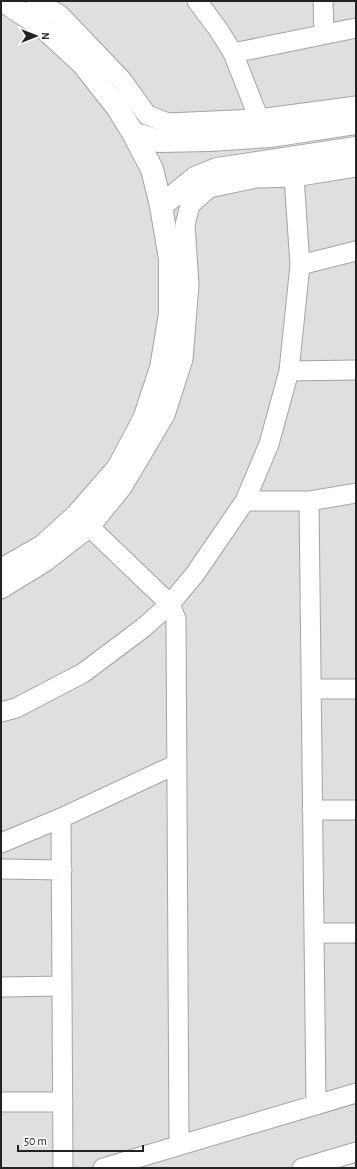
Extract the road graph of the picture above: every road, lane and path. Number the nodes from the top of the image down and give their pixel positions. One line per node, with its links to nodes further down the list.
1 (4, 1): 11 (street)
2 (36, 1): 9 (street)
3 (198, 1): 7 (street)
4 (324, 1): 6 (street)
5 (356, 28): 6 (street)
6 (324, 34): 7 (street)
7 (233, 53): 9 (street)
8 (356, 106): 9 (street)
9 (259, 119)
10 (356, 123): 11 (street)
11 (133, 133): 15 (street)
12 (356, 148): 15 (street)
13 (356, 167): 14 (street)
14 (294, 177): 17 (street); 23 (street)
15 (161, 206): 23 (street)
16 (356, 251): 17 (street)
17 (300, 265): 19 (street)
18 (356, 370): 19 (street)
19 (289, 371): 21 (street)
20 (356, 493): 22 (street)
21 (245, 500): 22 (street); 26 (street)
22 (309, 501): 27 (street)
23 (83, 521): 24 (street); 25 (street); 26 (street)
24 (1, 570)
25 (1, 589)
26 (170, 604): 29 (street); 30 (street)
27 (310, 689): 28 (street); 31 (street)
28 (356, 689)
29 (1, 712)
30 (177, 764): 33 (street); 45 (street)
31 (312, 810): 32 (street); 37 (street)
32 (356, 810)
33 (61, 818): 34 (street); 36 (street)
34 (1, 843)
35 (1, 869): 36 (street)
36 (62, 870): 39 (street)
37 (314, 932): 38 (street); 44 (street)
38 (356, 933)
39 (62, 986): 40 (street); 43 (street)
40 (1, 987)
41 (356, 1093): 44 (street)
42 (1, 1102): 43 (street)
43 (63, 1102): 47 (street)
44 (316, 1105): 45 (street)
45 (179, 1145): 48 (street)
46 (356, 1152): 49 (street)
47 (64, 1168)
48 (102, 1168)
49 (302, 1168)

